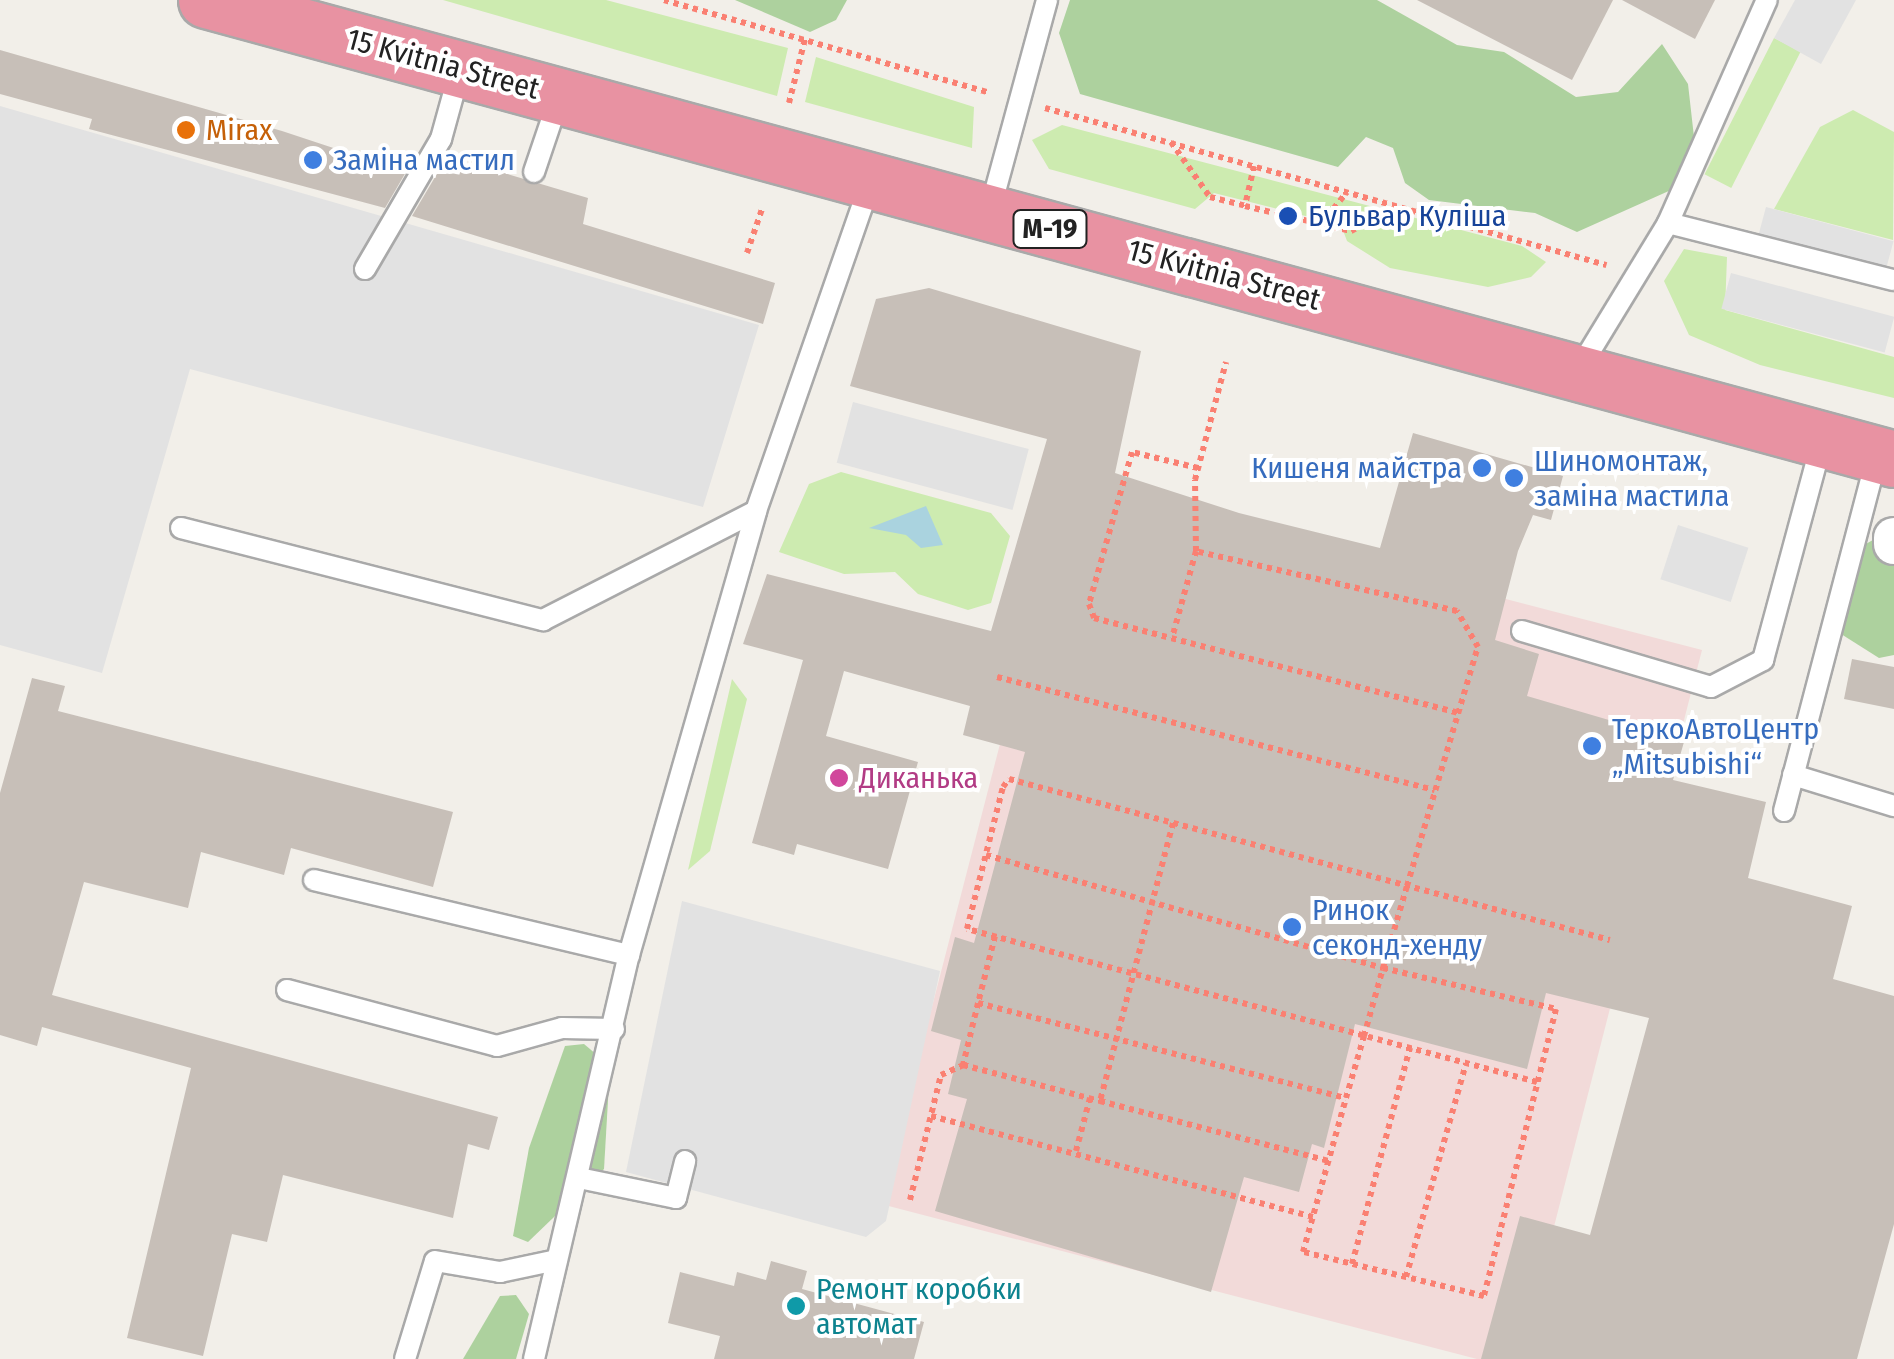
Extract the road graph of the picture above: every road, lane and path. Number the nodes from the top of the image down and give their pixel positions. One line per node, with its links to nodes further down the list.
1 (206, 0): 5 (highway, 15 Kvitnia Street / М-19)
2 (664, 0): 6 (path)
3 (1048, 0): 9 (lane)
4 (1767, 0): 20 (lane)
5 (306, 13): 7 (highway, 15 Kvitnia Street / М-19)
6 (804, 39): 9 (path); 10 (path)
7 (461, 68): 8 (highway, 15 Kvitnia Street / М-19); 23 (lane)
8 (560, 96): 13 (lane); 14 (highway, 15 Kvitnia Street / М-19)
9 (1017, 101): 11 (path); 19 (lane)
10 (789, 102)
11 (1171, 142): 12 (path); 16 (path)
12 (1254, 166): 15 (path); 16 (path)
13 (534, 172)
14 (870, 182): 19 (highway, 15 Kvitnia Street / М-19); 31 (lane)
15 (1347, 192): 17 (path); 21 (path)
16 (1245, 206): 21 (path)
17 (1398, 206): 21 (path); 24 (path)
18 (762, 209): 22 (path)
19 (989, 213): 27 (highway, 15 Kvitnia Street / М-19)
20 (1668, 222): 24 (lane); 25 (lane)
21 (1321, 224)
22 (748, 253)
23 (366, 269)
24 (1635, 273): 27 (lane)
25 (1894, 280)
26 (1226, 362): 30 (path)
27 (1579, 369): 28 (highway, 15 Kvitnia Street / М-19)
28 (1822, 439): 29 (highway, 15 Kvitnia Street / М-19); 34 (lane)
29 (1886, 457): 38 (lane)
30 (1198, 468): 33 (path); 35 (path)
31 (756, 511): 32 (lane); 49 (lane)
32 (181, 528)
33 (1196, 551): 35 (path); 37 (path)
34 (1522, 632)
35 (1172, 638): 37 (path)
36 (996, 677): 39 (path)
37 (1458, 712): 39 (path)
38 (1793, 775): 40 (lane); 41 (lane)
39 (1435, 790): 45 (path)
40 (1894, 806)
41 (1784, 812)
42 (1173, 823): 43 (path); 45 (path); 46 (path)
43 (986, 855): 46 (path); 47 (path)
44 (314, 880): 49 (lane)
45 (1407, 886): 48 (path); 50 (path)
46 (1152, 902): 50 (path); 51 (path)
47 (995, 936): 51 (path); 53 (path)
48 (1610, 940)
49 (629, 955): 54 (lane)
50 (1384, 968): 55 (path); 60 (path)
51 (1136, 973): 55 (path); 56 (path)
52 (287, 990): 54 (lane)
53 (978, 1003): 56 (path); 59 (path)
54 (614, 1029): 68 (lane)
55 (1364, 1036): 57 (path); 62 (path)
56 (1116, 1041): 62 (path); 63 (path)
57 (1410, 1048): 58 (path); 72 (path)
58 (1466, 1063): 60 (path); 73 (path)
59 (963, 1064): 61 (path); 64 (path)
60 (1538, 1082): 73 (path)
61 (1090, 1098): 63 (path); 65 (path)
62 (1346, 1098): 66 (path)
63 (1100, 1101): 66 (path)
64 (931, 1116): 65 (path); 69 (path)
65 (1076, 1151): 70 (path)
66 (1329, 1161): 70 (path)
67 (685, 1162): 68 (lane)
68 (579, 1178): 71 (lane)
69 (910, 1200)
70 (1313, 1217): 72 (path)
71 (557, 1260): 74 (lane); 75 (lane)
72 (1352, 1264): 73 (path)
73 (1406, 1277)
74 (405, 1359)
75 (534, 1359)

